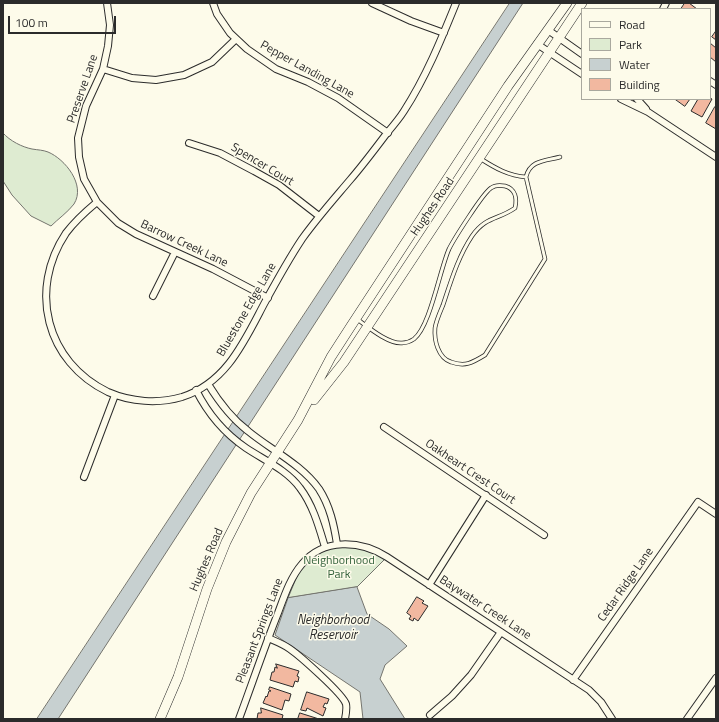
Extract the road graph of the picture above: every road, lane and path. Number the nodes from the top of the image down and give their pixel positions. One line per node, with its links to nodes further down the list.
1 (107, 3): 14 (street, Preserve Lane)
2 (213, 3): 10 (street, Pepper Landing Lane)
3 (372, 3): 8 (street)
4 (456, 3): 8 (street, Bluestone Edge Lane)
5 (567, 3): 7 (main road, Hughes Road)
6 (582, 3): 9 (main road, Hughes Road)
7 (548, 30): 9 (street); 11 (main road, Hughes Road)
8 (444, 33): 19 (street, Bluestone Edge Lane)
9 (559, 38): 12 (main road, Hughes Road); 13 (street)
10 (236, 39): 14 (street); 19 (street, Pepper Landing Lane)
11 (538, 44): 12 (street); 30 (main road, Hughes Road)
12 (549, 52): 15 (street); 23 (main road, Hughes Road)
13 (581, 53)
14 (103, 69): 25 (street, Preserve Lane)
15 (581, 73)
16 (623, 100): 18 (street)
17 (637, 100): 18 (street)
18 (648, 112): 22 (street)
19 (388, 133): 26 (street, Bluestone Edge Lane)
20 (189, 142): 26 (street, Spencer Court)
21 (560, 157): 24 (lane)
22 (716, 157)
23 (479, 158): 24 (lane); 31 (main road, Hughes Road)
24 (526, 177): 31 (lane)
25 (97, 202): 27 (street, Barrow Creek Lane); 34 (street, Bluestone Edge Lane)
26 (319, 216): 29 (street, Bluestone Edge Lane)
27 (176, 252): 28 (street); 29 (street, Barrow Creek Lane)
28 (153, 296)
29 (268, 298): 32 (street, Bluestone Edge Lane)
30 (356, 318): 31 (lane); 35 (main road, Hughes Road)
31 (368, 327): 35 (main road, Hughes Road)
32 (208, 384): 33 (street, Bluestone Edge Lane); 37 (street)
33 (196, 390): 34 (street, Bluestone Edge Lane); 38 (street)
34 (115, 395): 39 (street)
35 (298, 420): 37 (main road, Hughes Road)
36 (384, 427): 40 (street, Oakheart Crest Court)
37 (277, 453): 38 (main road, Hughes Road); 43 (street)
38 (271, 464): 43 (street); 50 (main road, Hughes Road)
39 (84, 476)
40 (486, 495): 42 (street, Oakheart Crest Court); 44 (street)
41 (716, 514): 48 (street, Cedar Ridge Lane)
42 (544, 535)
43 (331, 546): 44 (street, Baywater Creek Lane); 46 (street, Pleasant Springs Lane)
44 (430, 585): 45 (street, Baywater Creek Lane)
45 (500, 632): 48 (street, Baywater Creek Lane); 49 (street)
46 (268, 638): 51 (street, Pleasant Springs Lane); 52 (street)
47 (716, 678): 54 (street)
48 (573, 680): 53 (street, Baywater Creek Lane)
49 (430, 715)
50 (160, 719)
51 (239, 719)
52 (345, 719)
53 (612, 719)
54 (687, 719)

